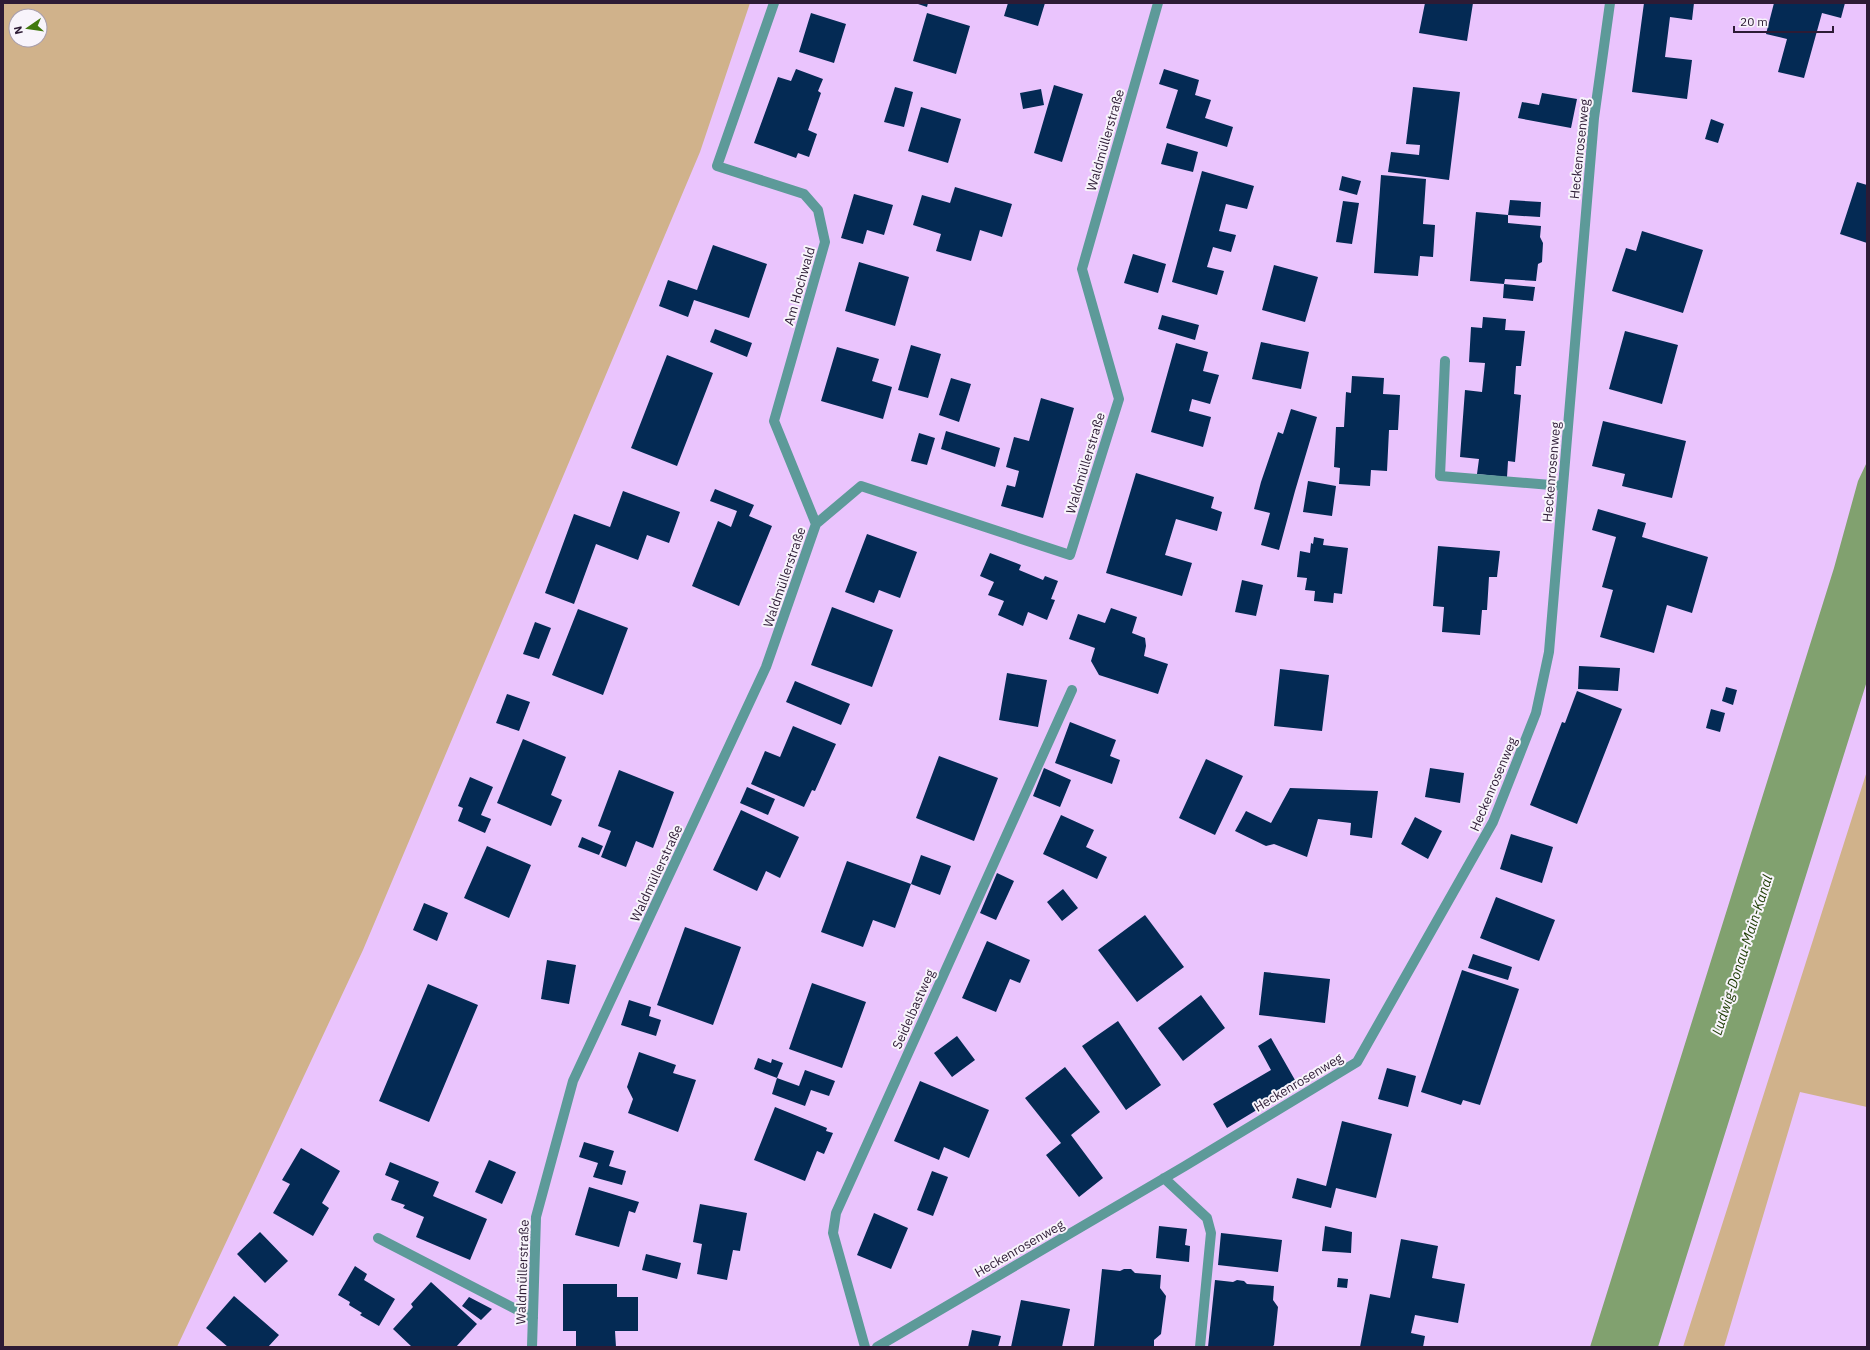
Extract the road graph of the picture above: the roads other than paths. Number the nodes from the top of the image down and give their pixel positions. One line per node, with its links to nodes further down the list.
1 (774, 3): 6 (street, Am Hochwald)
2 (1158, 3): 6 (street, Waldmüllerstraße)
3 (1610, 3): 5 (street, Heckenrosenweg)
4 (1445, 361): 5 (street)
5 (1563, 486): 8 (street, Heckenrosenweg)
6 (816, 524): 10 (street, Waldmüllerstraße)
7 (1072, 690): 12 (street, Seidelbastweg)
8 (1164, 1178): 13 (street, Heckenrosenweg); 14 (street)
9 (378, 1238): 10 (street)
10 (533, 1318): 11 (street, Waldmüllerstraße)
11 (532, 1347)
12 (865, 1347)
13 (877, 1347)
14 (1200, 1347)

